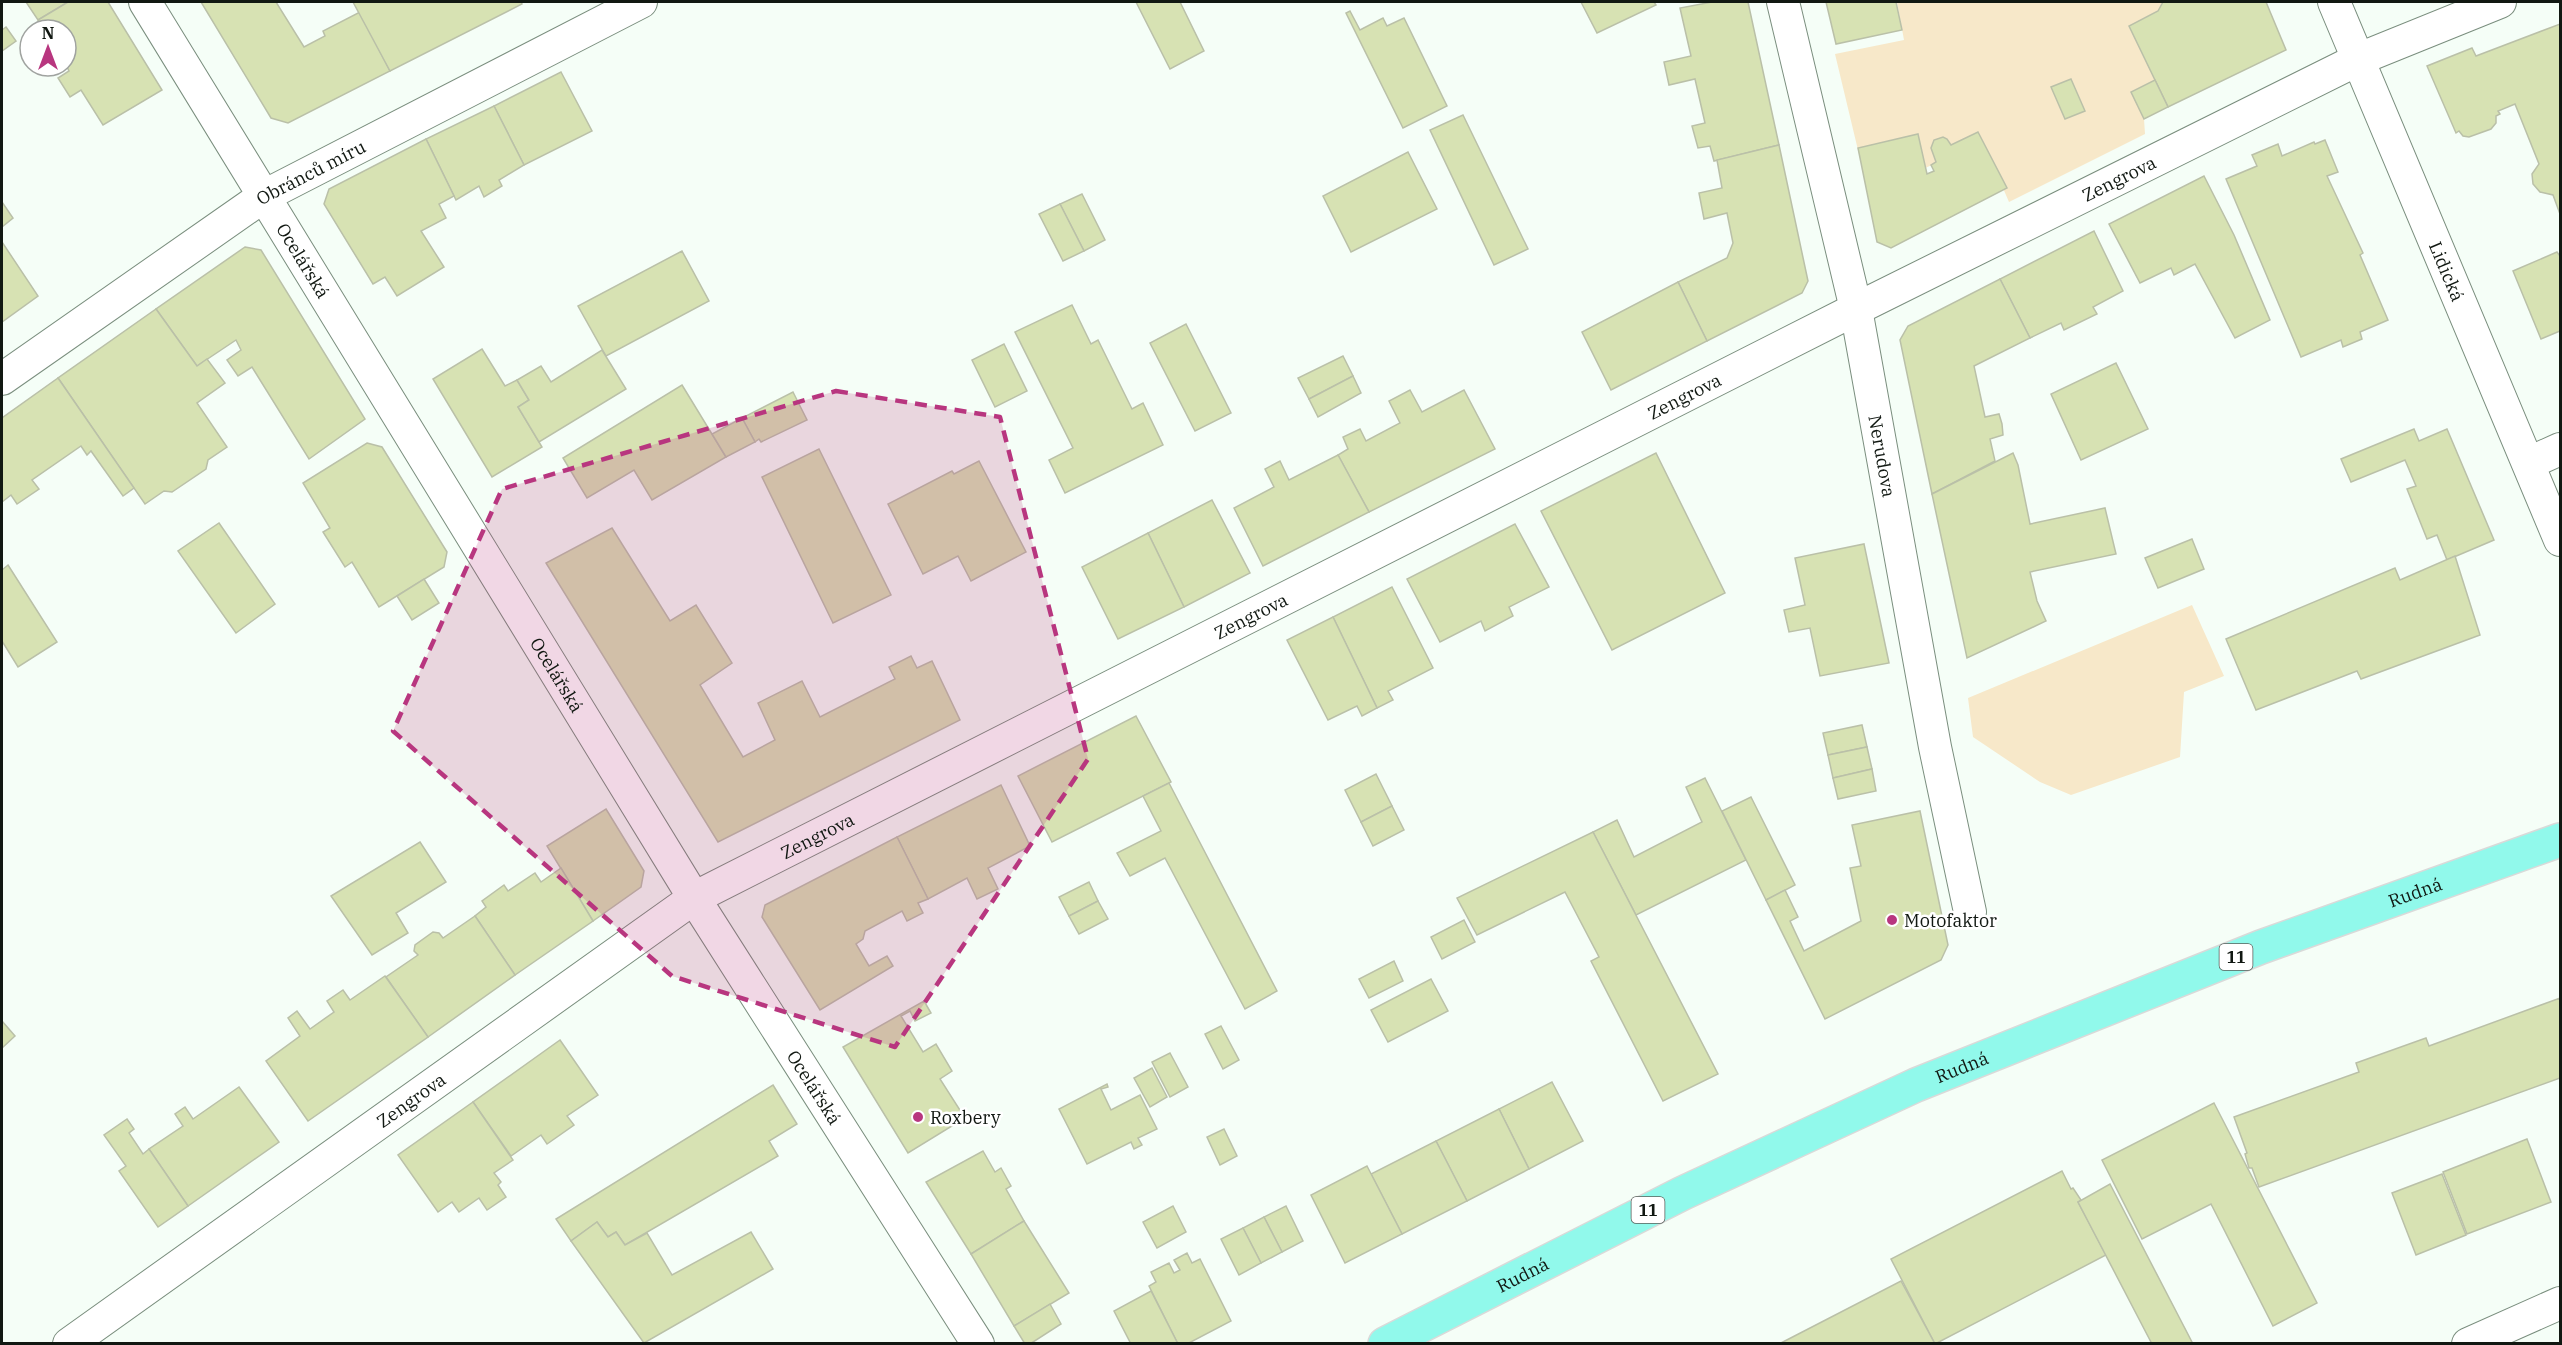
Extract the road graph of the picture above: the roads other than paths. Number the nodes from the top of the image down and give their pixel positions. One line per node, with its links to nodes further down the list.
1 (145, 2): 7 (street, Ocelářská)
2 (641, 2): 7 (street, Obránců míru)
3 (1783, 2): 8 (street, Nerudova)
4 (2334, 2): 6 (street, Lidická)
5 (2500, 2): 6 (street, Zengrova)
6 (2359, 59): 8 (street, Zengrova); 11 (street, Lidická)
7 (264, 196): 9 (street, Obránců míru); 14 (street, Ocelářská)
8 (1856, 309): 14 (street, Zengrova); 15 (street, Nerudova)
9 (2, 379)
10 (2560, 449): 11 (street)
11 (2529, 463): 12 (street, Lidická)
12 (2560, 540)
13 (2560, 840): 19 (main road, Rudná / 11)
14 (694, 898): 17 (street, Zengrova); 18 (street, Ocelářská)
15 (1970, 912)
16 (2560, 1303): 20 (street)
17 (69, 1344)
18 (978, 1344)
19 (1385, 1344)
20 (2468, 1344)

